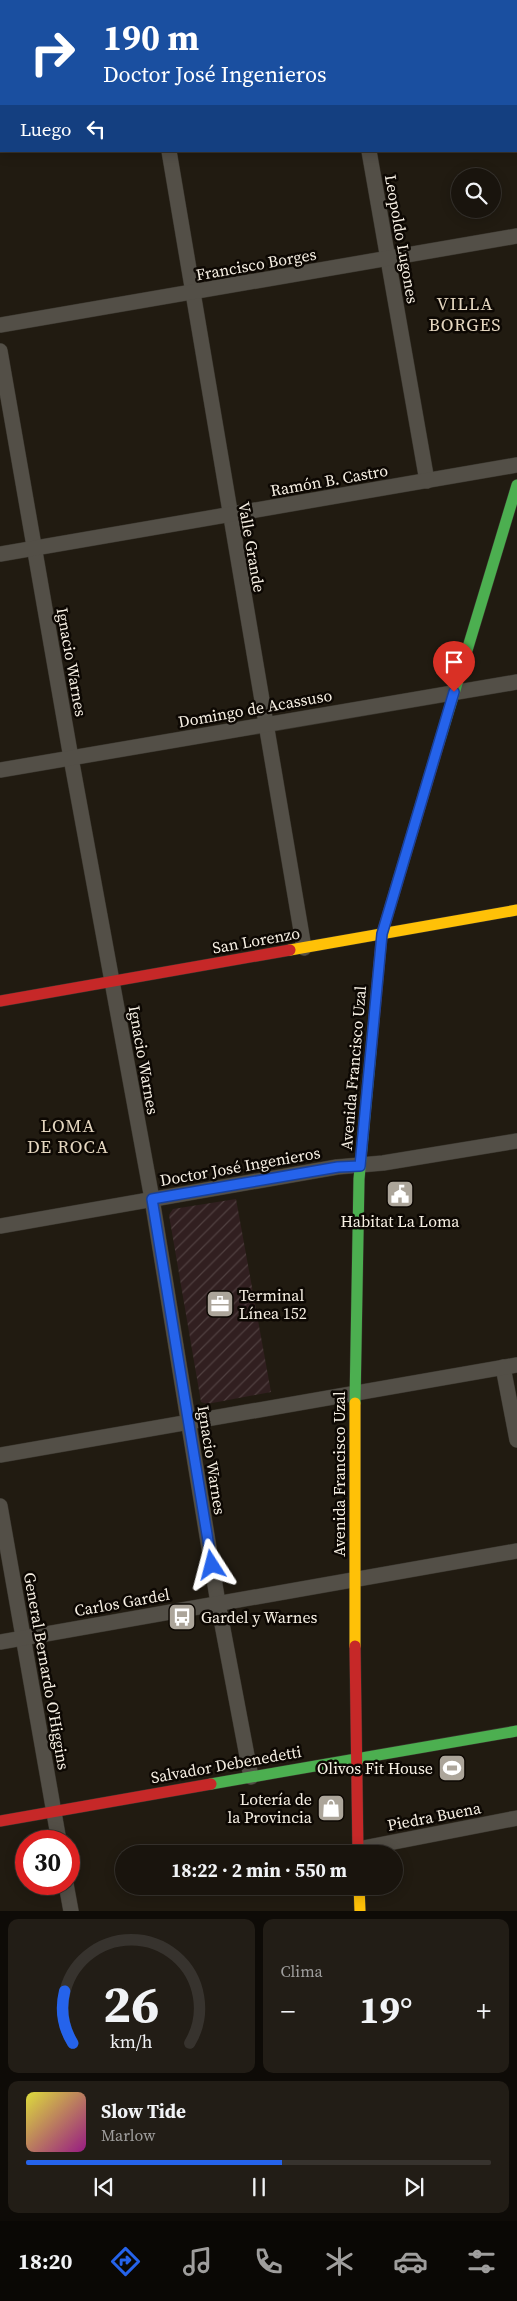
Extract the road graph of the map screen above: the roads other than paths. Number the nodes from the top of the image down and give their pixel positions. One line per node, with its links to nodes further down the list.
1 (169, 152): 5 (street, Valle Grande)
2 (369, 152): 4 (street, Leopoldo Lugones)
3 (517, 236): 4 (street, Francisco Borges)
4 (387, 259): 5 (street, Francisco Borges); 9 (street, Leopoldo Lugones)
5 (193, 292): 6 (street, Francisco Borges); 11 (street, Valle Grande)
6 (0, 325)
7 (0, 350): 12 (street, Ignacio Warnes)
8 (517, 465): 9 (street, Ramón B. Castro)
9 (427, 481): 11 (street, Ramón B. Castro)
10 (517, 485): 15 (main road, Avenida Francisco Uzal)
11 (229, 515): 12 (street, Ramón B. Castro); 16 (street, Valle Grande)
12 (35, 548): 13 (street, Ramón B. Castro); 17 (street, Ignacio Warnes)
13 (0, 554)
14 (517, 682): 15 (street, Domingo de Acassuso)
15 (454, 692): 16 (street, Domingo de Acassuso); 20 (main road, Avenida Francisco Uzal)
16 (265, 724): 17 (street, Domingo de Acassuso); 21 (street, Valle Grande)
17 (71, 758): 18 (street, Domingo de Acassuso); 22 (street, Ignacio Warnes)
18 (0, 770)
19 (517, 910): 20 (main road, San Lorenzo)
20 (382, 934): 21 (main road, San Lorenzo); 25 (main road, Avenida Francisco Uzal)
21 (304, 948): 22 (main road, San Lorenzo)
22 (112, 981): 23 (main road, San Lorenzo); 26 (street, Ignacio Warnes)
23 (0, 1001)
24 (517, 1141): 25 (street, Doctor José Ingenieros)
25 (360, 1166): 26 (street, Doctor José Ingenieros); 29 (main road, Avenida Francisco Uzal)
26 (152, 1199): 27 (street, Doctor José Ingenieros); 30 (street, Ignacio Warnes)
27 (0, 1226)
28 (510, 1366): 29 (street); 31 (street)
29 (355, 1393): 30 (street); 35 (main road, Avenida Francisco Uzal)
30 (188, 1422): 32 (street); 36 (street, Ignacio Warnes)
31 (517, 1440)
32 (0, 1455)
33 (0, 1506): 37 (street, General Bernardo O'Higgins)
34 (517, 1551): 35 (street, Carlos Gardel)
35 (356, 1578): 36 (street, Carlos Gardel); 40 (main road, Avenida Francisco Uzal)
36 (218, 1603): 37 (street, Carlos Gardel); 41 (street, Ignacio Warnes)
37 (23, 1638): 38 (street, Carlos Gardel); 42 (street, General Bernardo O'Higgins)
38 (0, 1642)
39 (517, 1731): 40 (main road, Salvador Debenedetti)
40 (355, 1758): 41 (main road, Salvador Debenedetti); 46 (main road, Avenida Francisco Uzal)
41 (251, 1777): 42 (main road, Salvador Debenedetti)
42 (53, 1811): 44 (main road, Salvador Debenedetti); 45 (street, General Bernardo O'Higgins)
43 (517, 1818): 47 (street, Piedra Buena)
44 (0, 1821)
45 (56, 1830)
46 (358, 1845)
47 (387, 1845)
48 (68, 1895): 50 (street)
49 (359, 1895): 51 (main road)
50 (71, 1911)
51 (360, 1911)

